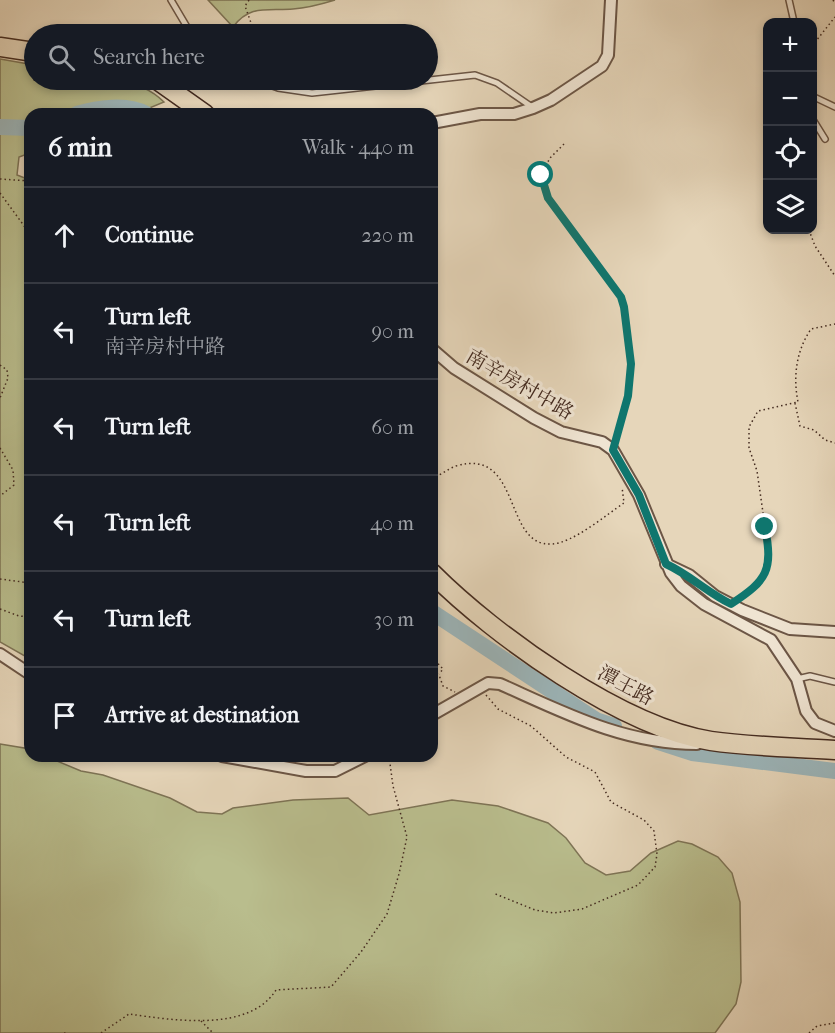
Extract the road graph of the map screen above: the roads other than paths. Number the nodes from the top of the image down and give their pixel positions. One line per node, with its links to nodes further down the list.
1 (171, 0): 5 (lane)
2 (611, 0): 15 (street)
3 (789, 0): 4 (lane)
4 (793, 18)
5 (185, 24)
6 (0, 47): 7 (highway)
7 (24, 51)
8 (438, 79): 15 (lane)
9 (172, 90): 14 (highway)
10 (292, 90): 11 (lane)
11 (339, 90)
12 (817, 98): 13 (lane)
13 (835, 107)
14 (197, 108)
15 (533, 108): 16 (street)
16 (438, 122)
17 (817, 125): 18 (lane)
18 (825, 139)
19 (438, 354): 20 (street, 南辛房村中路)
20 (666, 564): 22 (street); 25 (street)
21 (438, 579): 29 (highway, 潭王路)
22 (835, 632)
23 (0, 654): 24 (street)
24 (24, 670)
25 (797, 678): 26 (lane); 28 (street)
26 (835, 682)
27 (438, 711): 29 (street)
28 (835, 731)
29 (739, 743): 30 (highway, 潭王路)
30 (835, 750)
31 (256, 762): 32 (street)
32 (352, 762)

